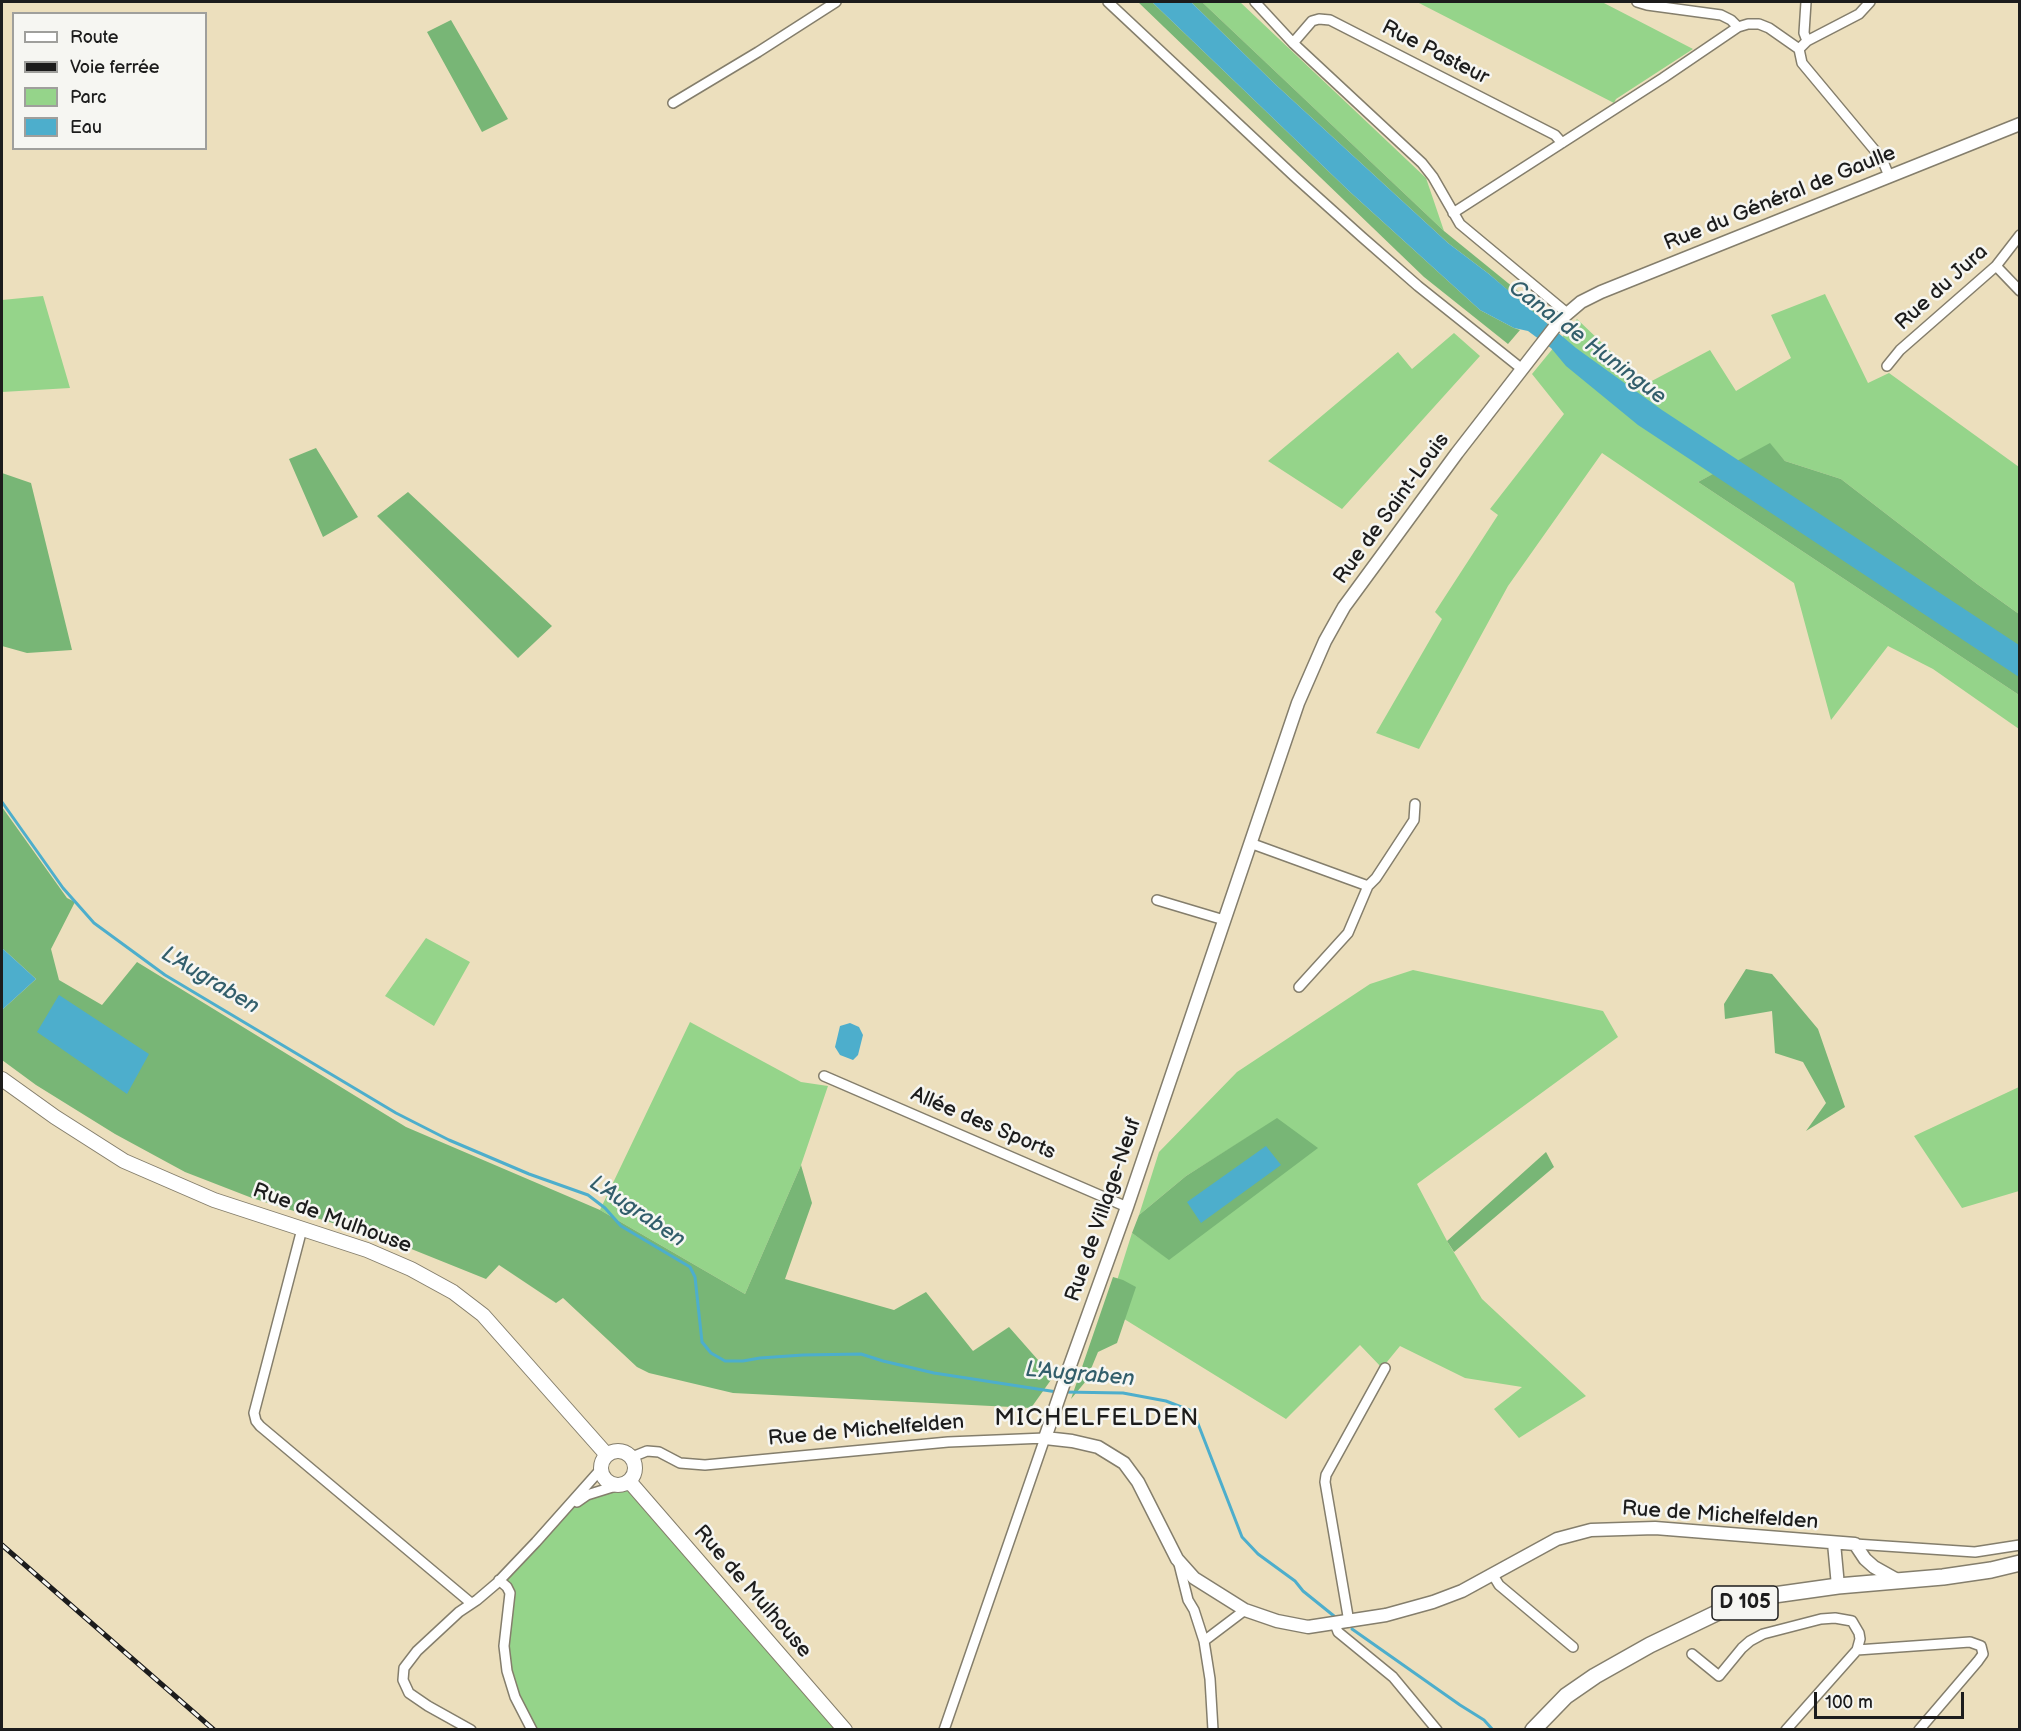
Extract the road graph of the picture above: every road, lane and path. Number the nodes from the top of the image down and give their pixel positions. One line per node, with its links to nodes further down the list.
1 (836, 2): 11 (street)
2 (1108, 2): 22 (street)
3 (1255, 2): 9 (street)
4 (1637, 2): 7 (street)
5 (1806, 2): 8 (street)
6 (1870, 2): 8 (street)
7 (1737, 27): 10 (street); 13 (street)
8 (1807, 41): 10 (street)
9 (1293, 43): 13 (street, Rue Pasteur); 15 (street)
10 (1798, 49): 14 (street)
11 (673, 103)
12 (2019, 124): 14 (street, Rue du Général de Gaulle)
13 (1562, 143): 15 (street)
14 (1889, 176): 19 (street, Rue du Général de Gaulle)
15 (1453, 213): 19 (street)
16 (2019, 235): 17 (street, Rue du Jura)
17 (1996, 266): 18 (street); 21 (street, Rue du Jura)
18 (2019, 291)
19 (1564, 316): 20 (street, Rue du Général de Gaulle)
20 (1537, 350): 22 (street, Rue de Saint-Louis)
21 (1887, 366)
22 (1522, 369): 23 (street, Rue de Saint-Louis)
23 (1298, 703): 25 (street, Rue de Village-Neuf)
24 (1415, 804): 26 (street)
25 (1250, 843): 26 (street); 28 (street, Rue de Village-Neuf)
26 (1368, 886): 29 (street)
27 (1157, 900): 28 (street)
28 (1224, 920): 32 (street, Rue de Village-Neuf)
29 (1299, 987)
30 (824, 1076): 32 (street, Allée des Sports)
31 (2, 1079): 33 (main road, Rue de Mulhouse)
32 (1127, 1207): 35 (street, Rue de Village-Neuf)
33 (302, 1229): 36 (main road, Rue de Mulhouse); 52 (street)
34 (1385, 1368): 54 (street)
35 (1045, 1438): 37 (street, Rue de Michelfelden); 44 (street, Rue de Michelfelden); 63 (street, Rue de Village-Neuf)
36 (606, 1455): 37 (main road); 38 (main road)
37 (632, 1457): 39 (main road)
38 (601, 1469): 39 (main road); 40 (street)
39 (624, 1483): 40 (street); 62 (main road, Rue de Mulhouse)
40 (567, 1508): 48 (street)
41 (1834, 1543): 42 (street, Rue de Michelfelden); 46 (street, Rue de Michelfelden); 50 (street)
42 (1854, 1544): 43 (street); 49 (street)
43 (2019, 1545)
44 (1177, 1558): 47 (street, Rue de Michelfelden); 51 (street)
45 (2019, 1563): 49 (main road, D 105)
46 (1493, 1575): 54 (street, Rue de Michelfelden); 57 (street)
47 (1194, 1578): 51 (street); 53 (street, Rue de Michelfelden)
48 (499, 1580): 52 (street); 61 (street)
49 (1899, 1581): 50 (main road, D 105)
50 (1838, 1586): 66 (main road, D 105)
51 (1188, 1600): 56 (street)
52 (471, 1603): 60 (street)
53 (1245, 1610): 55 (street, Rue de Michelfelden); 56 (street)
54 (1349, 1622): 55 (street, Rue de Michelfelden)
55 (1335, 1624): 65 (street)
56 (1204, 1641): 64 (street)
57 (1573, 1647)
58 (1857, 1650): 59 (street); 67 (street); 68 (street)
59 (1692, 1654)
60 (471, 1730)
61 (532, 1730)
62 (844, 1730)
63 (944, 1730)
64 (1213, 1730)
65 (1437, 1730)
66 (1533, 1730)
67 (1786, 1730)
68 (1919, 1730)

